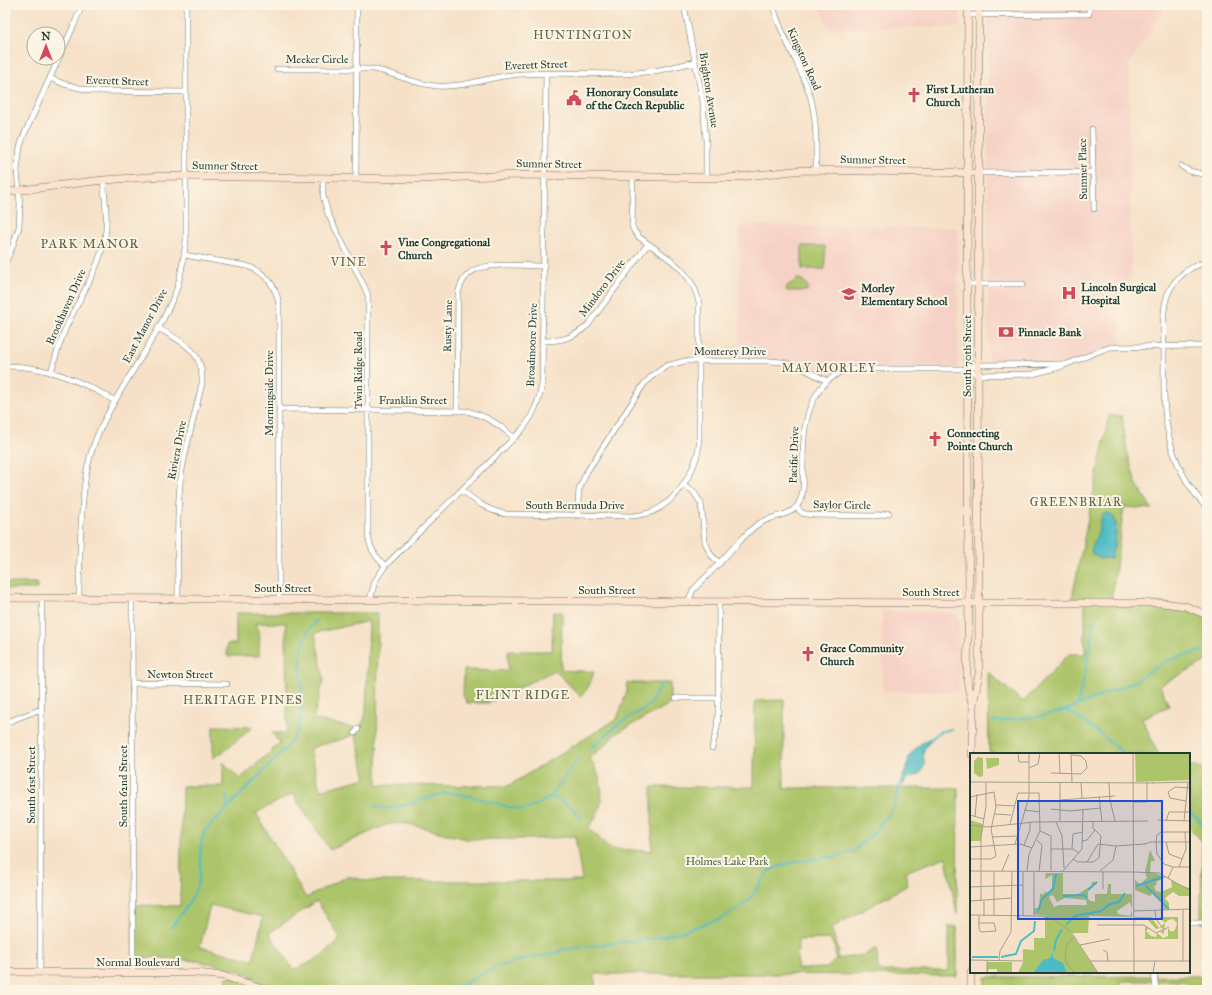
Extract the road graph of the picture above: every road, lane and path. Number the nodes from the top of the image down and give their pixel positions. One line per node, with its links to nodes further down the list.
1 (82, 5): 15 (street)
2 (186, 5): 16 (street, East Manor Drive)
3 (356, 5): 13 (street)
4 (684, 5): 11 (street, Brighton Avenue)
5 (773, 5): 19 (street, Kingston Road)
6 (968, 5): 9 (main road, South 70th Street)
7 (979, 5): 10 (main road, South 70th Street)
8 (1089, 5): 10 (street)
9 (968, 14): 10 (street); 21 (main road, South 70th Street)
10 (979, 14): 22 (main road, South 70th Street)
11 (695, 62): 14 (street, Everett Street); 29 (street, Brighton Avenue)
12 (278, 69): 13 (street, Meeker Circle)
13 (356, 69): 14 (street, Everett Street); 28 (street)
14 (546, 73): 23 (street, Broadmoore Drive)
15 (50, 78): 16 (street, Everett Street); 31 (street)
16 (186, 92): 25 (street, East Manor Drive)
17 (1092, 130): 20 (street, Sumner Place)
18 (1181, 166): 24 (street)
19 (816, 170): 21 (main road, Sumner Street); 29 (main road, Sumner Street)
20 (1093, 172): 22 (street, Sumner Street); 33 (street, Sumner Place)
21 (968, 173): 22 (main road, Sumner Street); 39 (main road, South 70th Street)
22 (979, 173): 40 (main road, South 70th Street)
23 (545, 175): 26 (main road, Sumner Street); 28 (main road, Sumner Street); 38 (street, Broadmoore Drive)
24 (1207, 175)
25 (186, 176): 27 (main road, Sumner Street); 30 (main road, Sumner Street); 35 (street, East Manor Drive)
26 (633, 176): 29 (main road, Sumner Street); 34 (street, South Bermuda Drive)
27 (323, 178): 28 (main road, Sumner Street); 56 (street, Twin Ridge Road)
28 (356, 178)
29 (706, 178)
30 (103, 180): 31 (main road, Sumner Street); 51 (street, Brookhaven Drive)
31 (19, 190): 32 (main road, Sumner Street); 37 (street)
32 (5, 192)
33 (1094, 209)
34 (648, 244): 43 (street, Mindoro Drive); 46 (street, South Bermuda Drive)
35 (184, 255): 42 (street, East Manor Drive); 55 (street, Morningside Drive)
36 (1207, 262): 44 (street)
37 (5, 264)
38 (544, 266): 43 (street, Broadmoore Drive); 57 (street, Rusty Lane)
39 (967, 284): 40 (street); 50 (main road, South 70th Street)
40 (979, 284): 41 (street); 48 (main road, South 70th Street)
41 (1023, 284)
42 (158, 328): 54 (street, East Manor Drive); 71 (street, Riviera Drive)
43 (543, 340): 58 (street, Broadmoore Drive)
44 (1164, 346): 45 (street); 47 (street); 62 (street)
45 (1207, 346)
46 (699, 361): 53 (street, Monterey Drive); 59 (street, South Bermuda Drive); 64 (street, Monterey Drive)
47 (1066, 364): 48 (street); 52 (street)
48 (978, 365): 50 (street); 52 (main road, South 70th Street)
49 (5, 366): 51 (street)
50 (968, 369): 52 (street); 53 (street); 76 (main road, South 70th Street)
51 (51, 372): 54 (street)
52 (978, 375): 77 (main road, South 70th Street)
53 (826, 380): 61 (street, Pacific Drive)
54 (115, 401): 69 (street, East Manor Drive)
55 (279, 409): 56 (street, Franklin Street); 72 (street, Morningside Drive)
56 (368, 410): 57 (street, Franklin Street); 66 (street, Twin Ridge Road)
57 (457, 411): 58 (street, Franklin Street)
58 (514, 438): 60 (street, Broadmoore Drive)
59 (683, 484): 64 (street, South Bermuda Drive); 65 (street)
60 (462, 490): 64 (street, South Bermuda Drive); 66 (street, Broadmoore Drive)
61 (796, 507): 63 (street, Saylor Circle); 65 (street)
62 (1207, 508)
63 (889, 513)
64 (577, 516)
65 (720, 563): 74 (street)
66 (385, 566): 73 (street, Broadmoore Drive)
67 (5, 598): 68 (main road, South Street)
68 (42, 598): 69 (main road, South Street); 84 (street, South 61st Street)
69 (79, 598): 70 (main road, South Street)
70 (132, 599): 71 (main road, South Street); 79 (street, South 62nd Street)
71 (178, 599): 72 (main road, South Street)
72 (279, 599): 73 (main road, South Street)
73 (370, 600): 74 (main road, South Street)
74 (688, 602): 75 (main road, South Street)
75 (719, 602): 76 (main road, South Street); 82 (street)
76 (969, 603): 77 (main road, South Street); 83 (main road, South 70th Street)
77 (979, 603): 78 (main road, South Street); 83 (main road, South 70th Street)
78 (1207, 615)
79 (132, 683): 80 (street, Newton Street); 92 (street, South 62nd Street)
80 (227, 684)
81 (676, 698): 82 (street)
82 (719, 698): 86 (street)
83 (973, 707): 87 (main road, South 70th Street)
84 (41, 709): 85 (street); 91 (street, South 61st Street)
85 (5, 723)
86 (712, 748)
87 (972, 753)
88 (1190, 923): 89 (street)
89 (1207, 923)
90 (5, 972): 91 (main road, Normal Boulevard)
91 (40, 972): 92 (main road, Normal Boulevard)
92 (133, 973): 95 (main road, Normal Boulevard)
93 (971, 973): 96 (main road)
94 (1154, 973): 97 (street)
95 (269, 990)
96 (971, 990)
97 (1156, 990)

